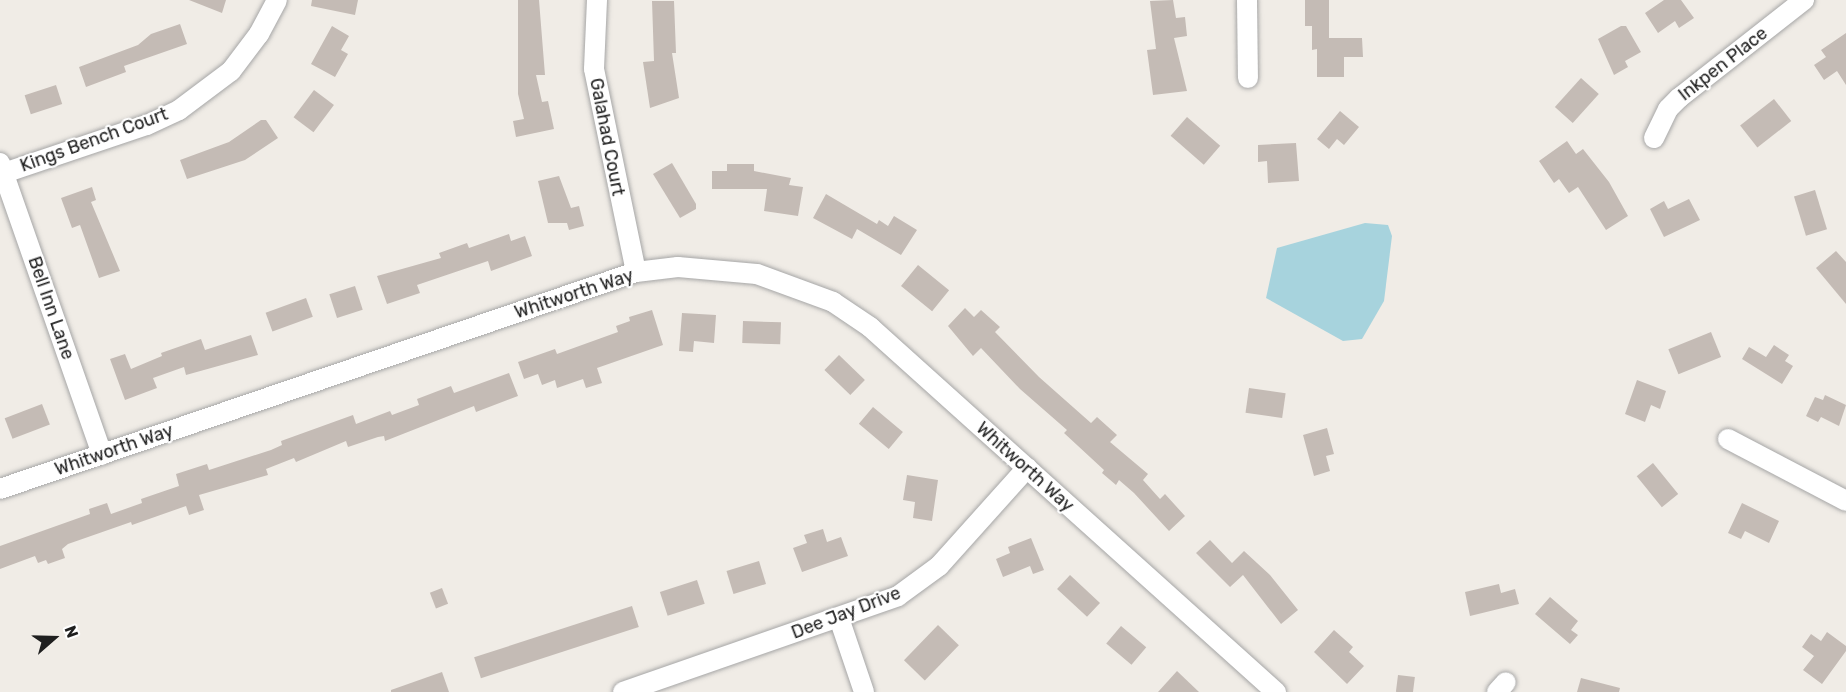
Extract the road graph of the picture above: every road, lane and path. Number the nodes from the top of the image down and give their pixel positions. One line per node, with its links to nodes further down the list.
1 (277, 0): 7 (street, Kings Bench Court)
2 (597, 0): 8 (street, Galahad Court)
3 (1247, 0): 5 (street)
4 (1804, 0): 6 (street, Inkpen Place)
5 (1248, 78)
6 (1654, 138)
7 (2, 167): 10 (street, Bell Inn Lane)
8 (636, 272): 10 (street, Whitworth Way); 11 (street, Whitworth Way)
9 (1728, 439): 13 (street)
10 (102, 455): 12 (street, Whitworth Way)
11 (1028, 468): 14 (street, Dee Jay Drive); 17 (street, Whitworth Way)
12 (0, 489)
13 (1846, 501)
14 (839, 618): 15 (street, Dee Jay Drive); 16 (street)
15 (623, 692)
16 (864, 692)
17 (1275, 692)

